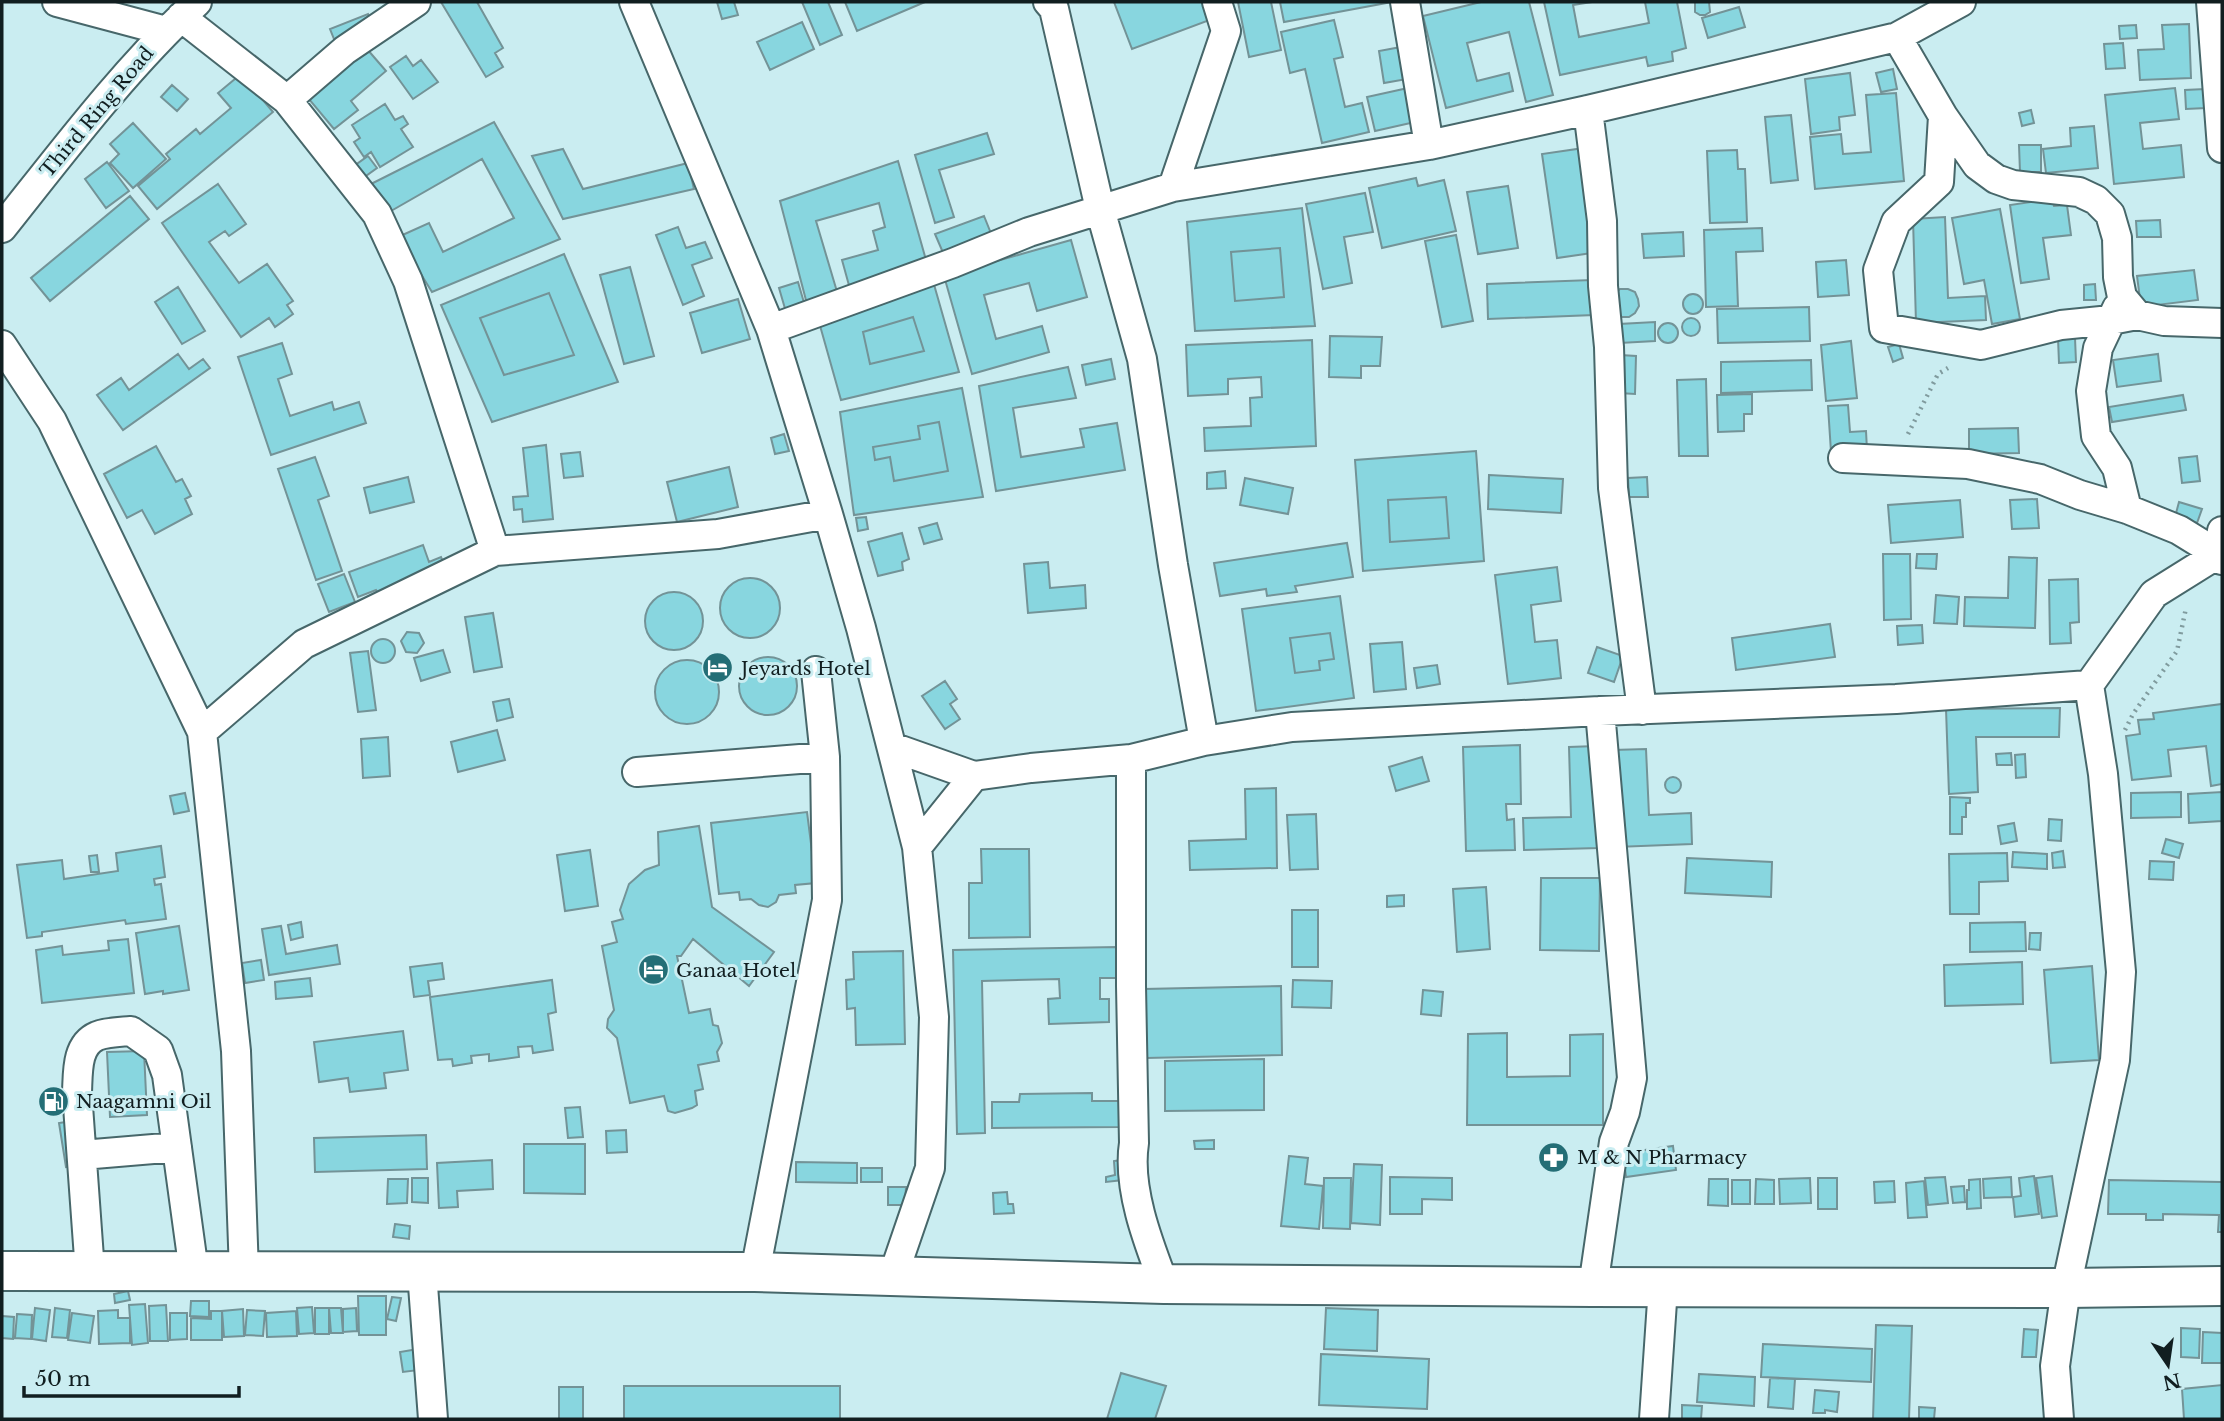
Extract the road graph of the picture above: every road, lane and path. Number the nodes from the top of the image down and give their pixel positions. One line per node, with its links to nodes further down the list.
1 (57, 2): 9 (street)
2 (416, 2): 11 (street)
3 (634, 2): 21 (street)
4 (1217, 2): 16 (street)
5 (1405, 2): 14 (street)
6 (1961, 2): 10 (street)
7 (2211, 2): 15 (street)
8 (1056, 4): 17 (street)
9 (181, 17): 11 (street); 18 (street, Third Ring Road)
10 (1897, 37): 12 (street); 13 (street)
11 (287, 100): 29 (street)
12 (1588, 110): 14 (street); 33 (street)
13 (1943, 116): 19 (street); 23 (street)
14 (1429, 145): 16 (street)
15 (2222, 148)
16 (1173, 187): 17 (street)
17 (1100, 209): 21 (street); 36 (street)
18 (2, 228)
19 (2123, 311): 20 (street); 23 (street); 26 (street)
20 (2222, 323)
21 (771, 329): 27 (street)
22 (2, 345): 35 (street)
23 (1981, 345): 25 (path)
24 (1843, 458): 25 (street)
25 (1897, 461): 26 (street)
26 (2127, 509): 28 (street)
27 (828, 514): 29 (street); 37 (street)
28 (2221, 548): 32 (street)
29 (495, 551): 35 (street)
30 (2187, 603): 41 (path)
31 (816, 671): 38 (street)
32 (2089, 685): 33 (street); 41 (street)
33 (1642, 710): 34 (street)
34 (1600, 711): 36 (street); 55 (street)
35 (202, 732): 49 (street)
36 (1204, 741): 39 (street)
37 (892, 747): 42 (street); 43 (street)
38 (825, 757): 40 (street); 51 (street)
39 (1130, 759): 42 (street); 53 (street)
40 (637, 772)
41 (2103, 774): 57 (street)
42 (974, 776): 43 (street)
43 (918, 847): 52 (street)
44 (177, 1147): 45 (street); 45 (street); 48 (street)
45 (82, 1155): 47 (street)
46 (2, 1271): 47 (highway)
47 (90, 1272): 48 (highway)
48 (194, 1272): 49 (highway)
49 (244, 1272): 50 (highway)
50 (422, 1272): 51 (highway); 58 (street)
51 (755, 1272): 52 (highway)
52 (893, 1276): 53 (highway)
53 (1164, 1284): 55 (highway)
54 (2222, 1286): 57 (highway)
55 (1593, 1287): 56 (highway)
56 (1663, 1287): 57 (highway); 59 (street)
57 (2066, 1288): 60 (street)
58 (433, 1419)
59 (1654, 1419)
60 (2059, 1419)

